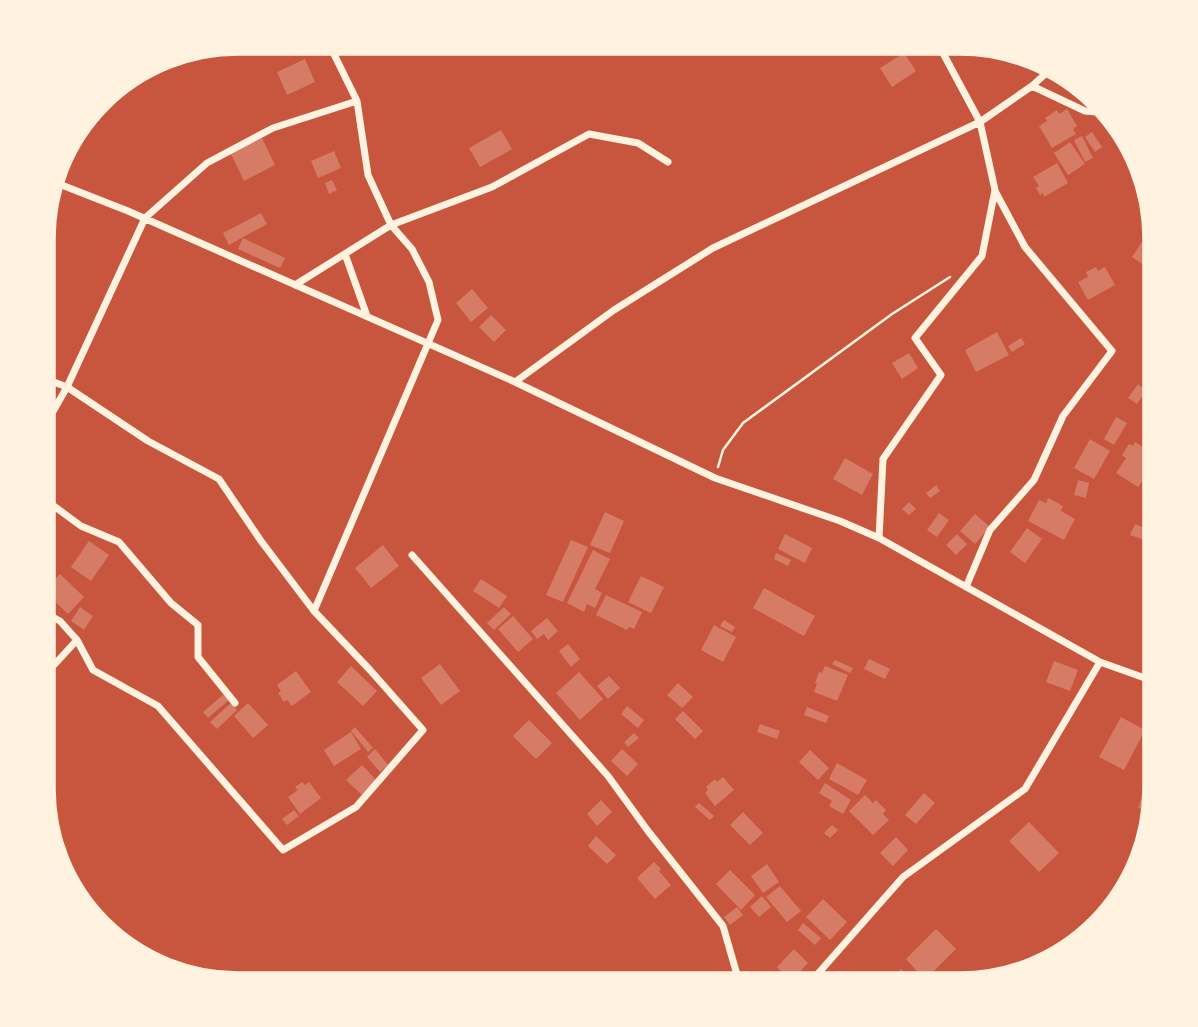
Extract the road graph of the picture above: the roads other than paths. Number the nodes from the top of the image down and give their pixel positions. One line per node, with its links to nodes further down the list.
1 (334, 54): 5 (street)
2 (944, 55): 7 (street)
3 (1044, 75): 4 (street)
4 (1032, 86): 6 (street); 7 (street)
5 (356, 102): 11 (street); 12 (street)
6 (1093, 112)
7 (979, 122): 10 (street); 18 (street)
8 (668, 162): 12 (street)
9 (62, 185): 11 (street)
10 (995, 190): 22 (street); 24 (street)
11 (145, 218): 14 (street); 19 (street)
12 (391, 225): 13 (street); 16 (street)
13 (345, 254): 14 (street); 15 (street)
14 (295, 285): 15 (street)
15 (367, 316): 16 (street)
16 (427, 343): 18 (street); 25 (street)
17 (54, 382): 19 (street)
18 (515, 382): 22 (street)
19 (67, 387): 20 (street); 25 (street)
20 (54, 409)
21 (54, 506): 31 (street)
22 (878, 538): 24 (street)
23 (412, 555): 32 (street)
24 (966, 587): 28 (street)
25 (314, 611): 27 (street)
26 (55, 618): 27 (street)
27 (77, 640): 29 (street)
28 (1100, 662): 30 (street); 33 (street)
29 (55, 664)
30 (1144, 678)
31 (235, 703)
32 (736, 972)
33 (819, 972)

